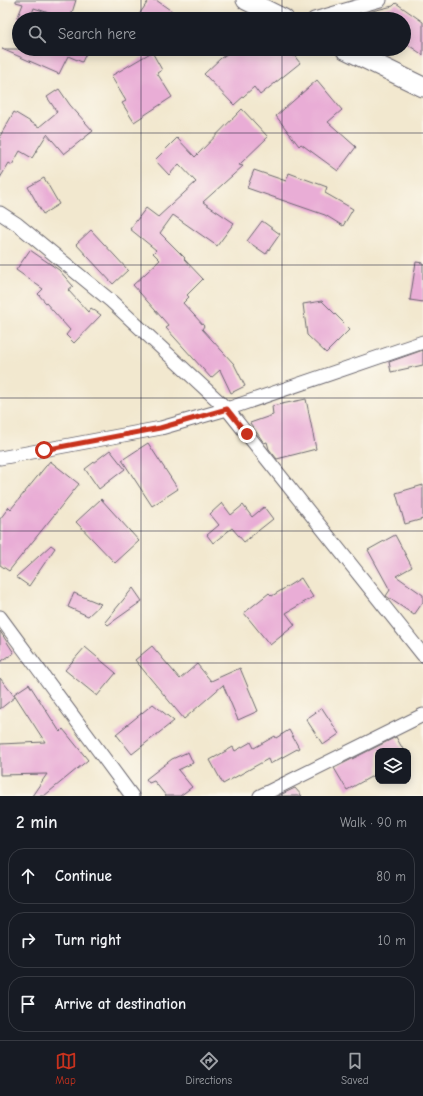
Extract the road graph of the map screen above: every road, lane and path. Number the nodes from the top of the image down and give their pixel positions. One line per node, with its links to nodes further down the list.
1 (246, 0): 3 (main road)
2 (380, 0): 4 (street)
3 (270, 12)
4 (338, 12)
5 (359, 56): 6 (main road)
6 (423, 87)
7 (0, 213): 9 (street)
8 (423, 342): 9 (street)
9 (227, 409): 10 (street); 12 (street)
10 (0, 458)
11 (0, 616): 14 (street)
12 (423, 655)
13 (423, 715): 15 (street)
14 (132, 796)
15 (260, 796)

